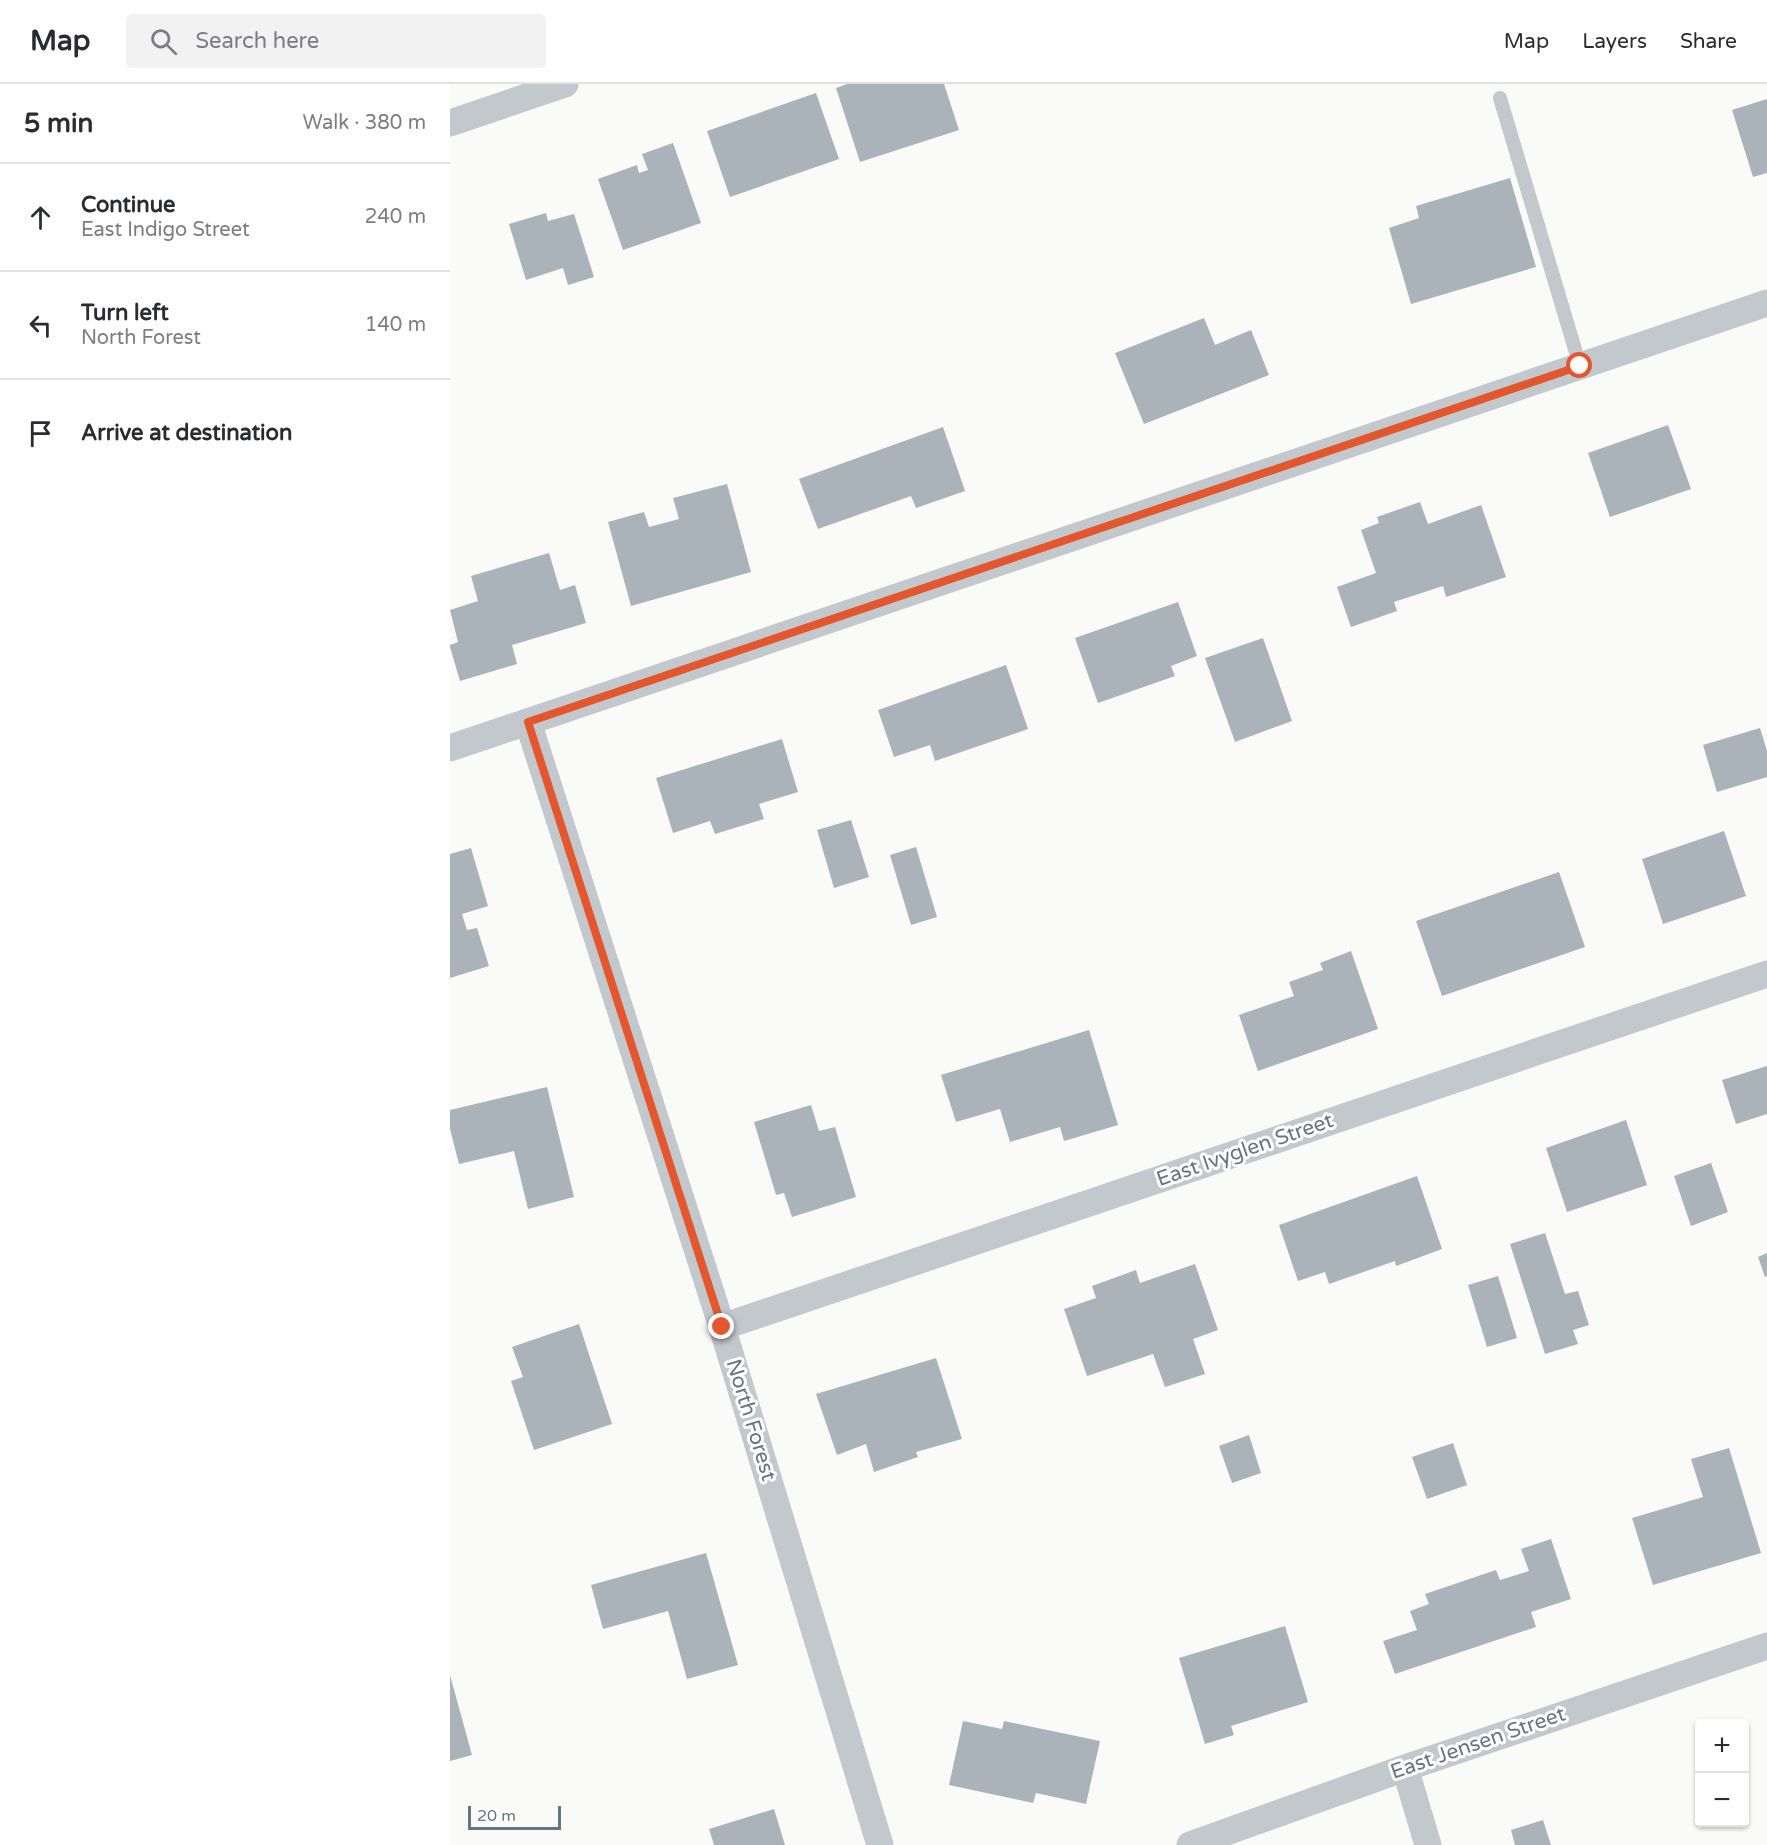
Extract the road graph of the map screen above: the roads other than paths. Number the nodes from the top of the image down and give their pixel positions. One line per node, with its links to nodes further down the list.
1 (565, 84): 3 (street)
2 (1500, 98): 5 (lane)
3 (450, 123)
4 (1767, 303): 5 (street)
5 (1580, 366): 6 (street)
6 (528, 722): 7 (street); 9 (street, North Forest)
7 (450, 748)
8 (1767, 974): 9 (street, East Ivyglen Street)
9 (722, 1327): 12 (street, North Forest)
10 (1767, 1646): 11 (street, East Jensen Street)
11 (1405, 1768): 13 (street, East Jensen Street); 14 (street)
12 (880, 1845)
13 (1190, 1845)
14 (1428, 1845)

